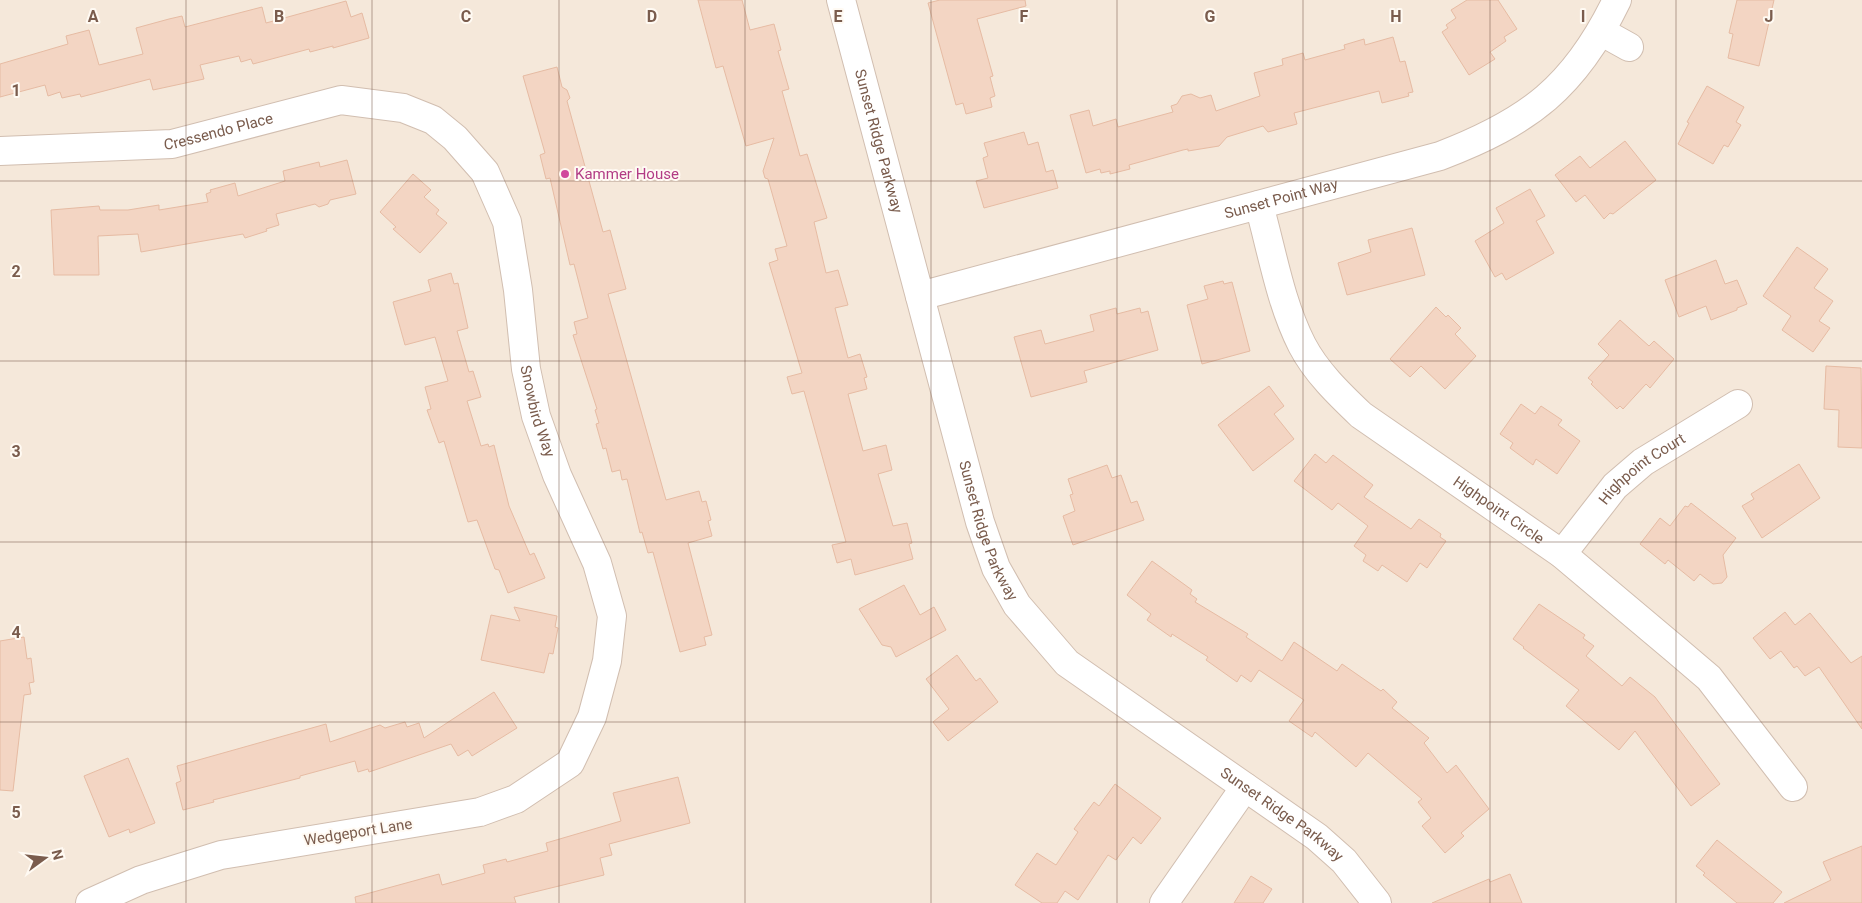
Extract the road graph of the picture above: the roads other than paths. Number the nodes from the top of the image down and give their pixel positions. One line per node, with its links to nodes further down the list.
1 (841, 0): 8 (street, Sunset Ridge Parkway)
2 (1617, 0): 3 (street, Sunset Point Way)
3 (1602, 32): 4 (street); 7 (street, Sunset Point Way)
4 (1629, 47)
5 (433, 120): 6 (street, Cressendo Place); 11 (street, Snowbird Way)
6 (0, 151)
7 (1259, 205): 8 (street, Sunset Point Way); 10 (street, Highpoint Circle)
8 (920, 296): 12 (street, Sunset Ridge Parkway)
9 (1738, 404): 10 (street, Highpoint Court)
10 (1562, 554): 13 (street, Highpoint Circle)
11 (592, 717): 14 (street, Wedgeport Lane)
12 (1245, 787): 15 (street); 16 (street, Sunset Ridge Parkway)
13 (1792, 787)
14 (90, 903)
15 (1164, 903)
16 (1377, 903)

